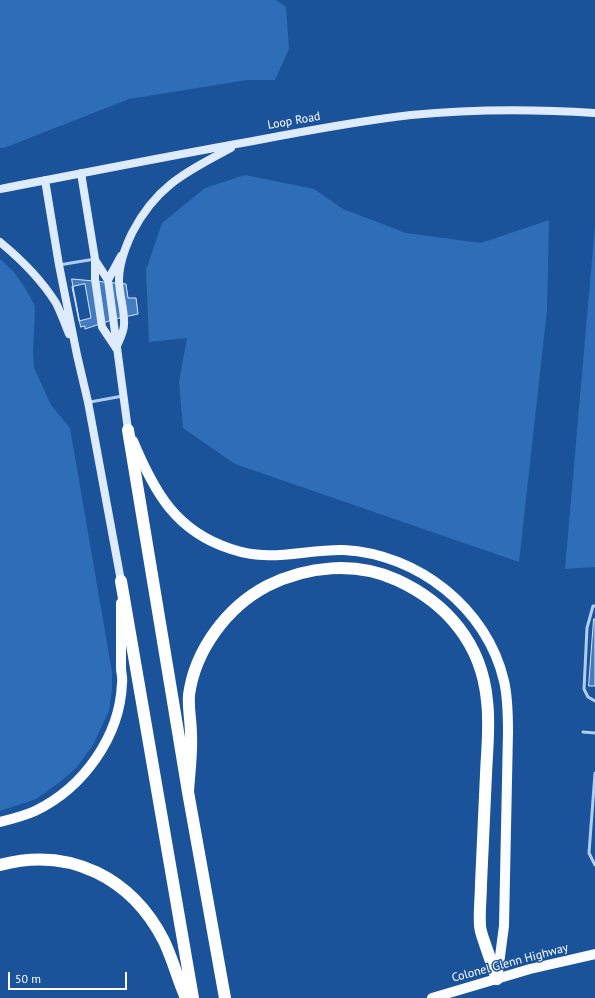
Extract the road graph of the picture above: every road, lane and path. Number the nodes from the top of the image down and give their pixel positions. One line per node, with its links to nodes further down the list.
1 (595, 112): 2 (street, Loop Road)
2 (239, 144): 3 (street, Loop Road); 7 (street)
3 (81, 173): 4 (street, Loop Road); 8 (street)
4 (45, 180): 5 (street, Loop Road); 9 (street)
5 (0, 189)
6 (0, 242): 12 (street)
7 (123, 252): 10 (street); 11 (street)
8 (95, 259): 9 (lane); 10 (street); 11 (street)
9 (59, 266): 12 (street)
10 (108, 280): 11 (street)
11 (116, 348): 13 (street)
12 (77, 355): 14 (street)
13 (123, 396): 14 (lane); 15 (street)
14 (88, 402): 16 (street)
15 (128, 430): 22 (highway); 27 (main road)
16 (121, 581): 23 (main road); 29 (highway)
17 (595, 606): 18 (lane)
18 (595, 701)
19 (583, 732): 20 (lane)
20 (595, 733)
21 (595, 773): 25 (lane)
22 (188, 792): 27 (highway); 30 (highway)
23 (0, 822)
24 (0, 865): 28 (highway)
25 (595, 865)
26 (595, 954): 27 (main road, Colonel Glenn Highway)
27 (497, 979): 31 (main road, Colonel Glenn Highway)
28 (186, 998)
29 (193, 998)
30 (225, 998)
31 (432, 998)

